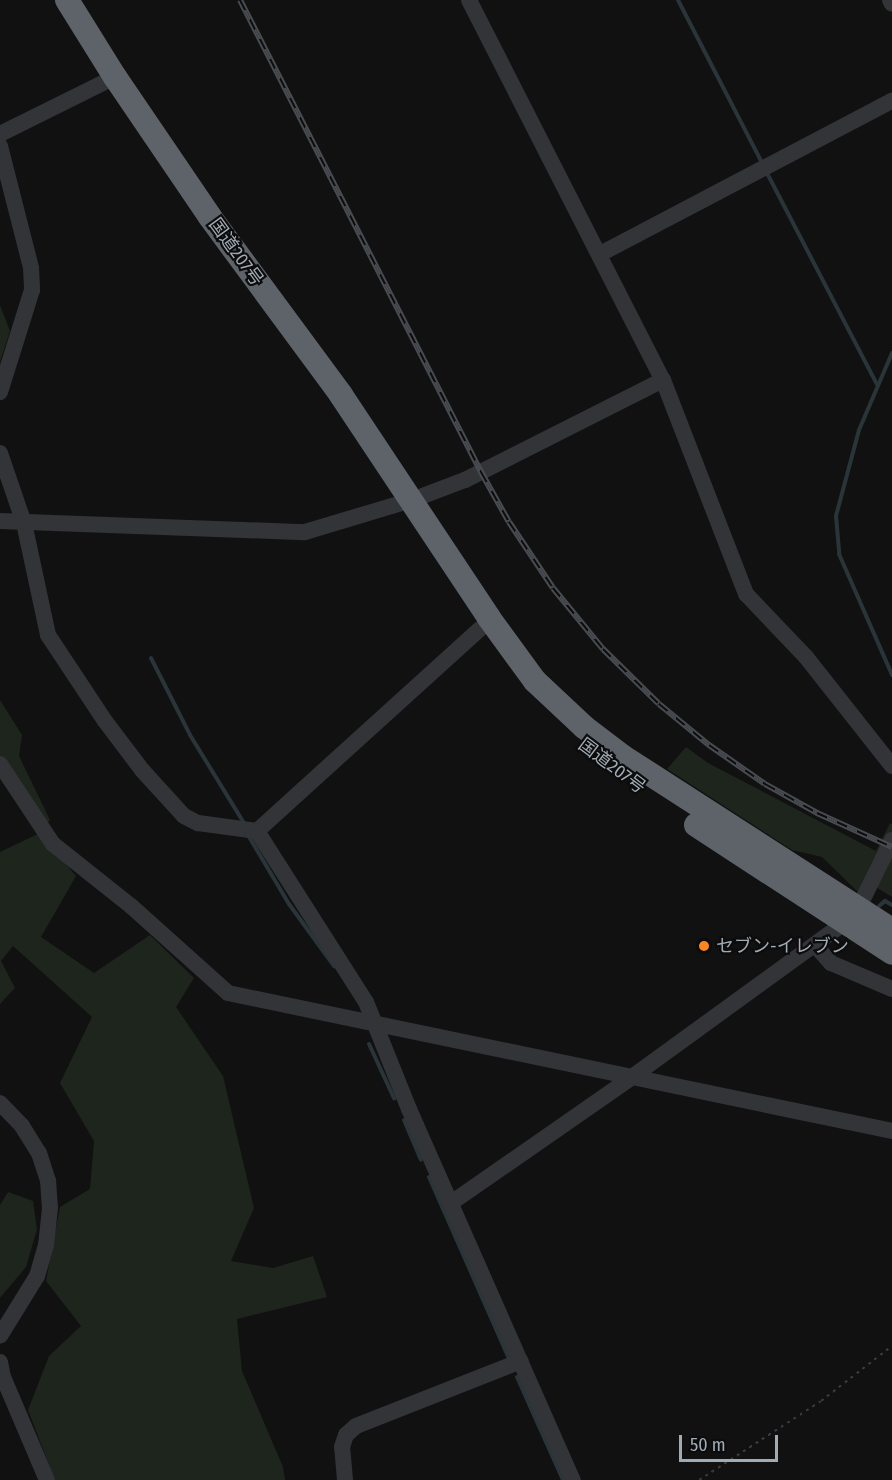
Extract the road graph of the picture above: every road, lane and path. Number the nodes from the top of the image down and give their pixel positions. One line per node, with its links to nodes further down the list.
1 (67, 0): 3 (highway, 国道207号)
2 (469, 0): 7 (street)
3 (115, 77): 5 (street); 11 (highway, 国道207号)
4 (892, 101): 7 (street)
5 (0, 134)
6 (0, 146): 9 (street)
7 (600, 254): 8 (street)
8 (663, 380): 11 (street); 16 (street)
9 (0, 392)
10 (0, 453): 13 (street)
11 (412, 500): 13 (street); 14 (highway, 国道207号); 19 (highway, 国道207号)
12 (0, 521): 13 (street)
13 (24, 523): 17 (street)
14 (480, 629): 17 (street); 19 (highway, 国道207号)
15 (0, 764): 24 (street)
16 (892, 766)
17 (257, 831): 24 (street)
18 (892, 840): 19 (street)
19 (851, 916): 20 (highway, 国道207号); 21 (street); 22 (highway, 国道207号)
20 (892, 930)
21 (816, 946): 23 (street); 25 (street)
22 (892, 953)
23 (892, 989)
24 (375, 1024): 25 (street); 28 (street)
25 (632, 1077): 27 (street); 28 (street)
26 (0, 1103): 29 (street)
27 (892, 1131)
28 (451, 1203): 31 (street)
29 (0, 1336)
30 (892, 1346): 36 (path)
31 (521, 1361): 34 (street); 35 (street)
32 (0, 1362): 33 (street)
33 (47, 1480)
34 (345, 1480)
35 (573, 1480)
36 (699, 1480)

